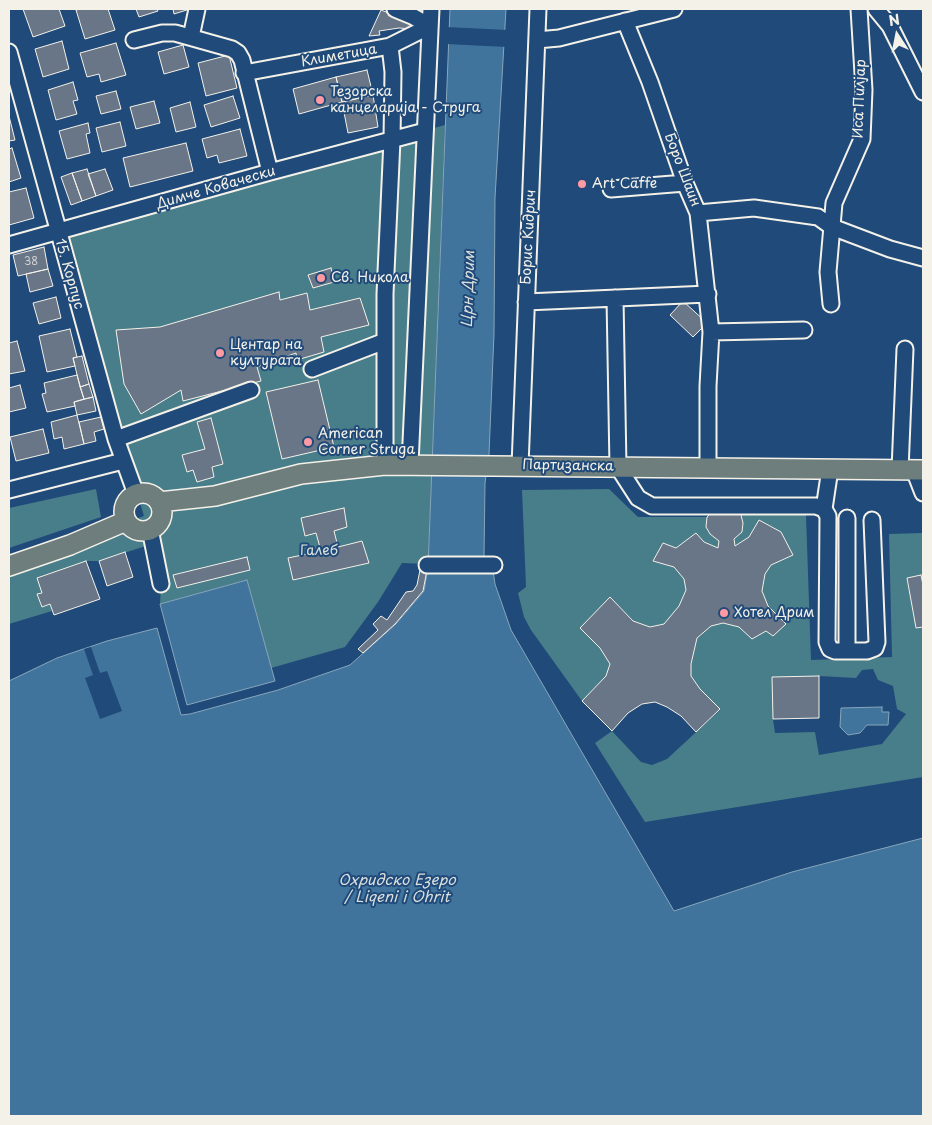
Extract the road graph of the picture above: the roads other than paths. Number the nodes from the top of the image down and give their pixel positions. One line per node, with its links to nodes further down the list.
1 (197, 9): 10 (street)
2 (395, 9): 9 (street)
3 (431, 9): 9 (street)
4 (538, 9): 12 (street, Борис Кидрич)
5 (674, 9): 8 (street)
6 (859, 9): 23 (street, Иса Пилјар)
7 (876, 9): 16 (street)
8 (625, 21): 12 (street); 20 (street, Боро Шаин)
9 (430, 26): 13 (street, Климетица); 17 (street)
10 (191, 37): 11 (street); 15 (street)
11 (134, 40)
12 (537, 40): 29 (street, Борис Кидрич)
13 (390, 46): 15 (street, Климетица); 18 (street)
14 (9, 52): 24 (street, 15. Корпус)
15 (244, 73): 19 (street)
16 (923, 92)
17 (425, 132): 18 (street, Димче Ковачески); 39 (street)
18 (392, 140): 19 (street, Димче Ковачески); 33 (street)
19 (270, 172): 24 (street, Димче Ковачески)
20 (685, 182): 21 (street); 22 (street, Боро Шаин)
21 (611, 189)
22 (698, 213): 23 (street, Боро Шаин); 27 (street)
23 (832, 227): 26 (street, Боро Шаин); 30 (street, Иса Пилјар)
24 (58, 232): 25 (street, Димче Ковачески); 37 (street, 15. Корпус)
25 (9, 245)
26 (923, 258)
27 (708, 294): 28 (street); 32 (street)
28 (615, 298): 29 (street); 42 (street)
29 (526, 302): 41 (street, Борис Кидрич)
30 (832, 304)
31 (804, 330): 32 (street)
32 (711, 332): 43 (street)
33 (385, 341): 35 (street); 40 (street)
34 (905, 349): 45 (street)
35 (312, 369)
36 (251, 390): 37 (street)
37 (116, 439): 38 (street, 15. Корпус)
38 (123, 461): 46 (street); 48 (street, 15. Корпус)
39 (410, 464): 40 (main road, Партизанска); 41 (main road, Партизанска)
40 (385, 465): 49 (main road, Партизанска)
41 (514, 466): 42 (main road, Партизанска)
42 (618, 467): 43 (main road, Партизанска); 51 (street)
43 (708, 468): 44 (main road, Партизанска)
44 (830, 469): 45 (main road, Партизанска); 51 (street)
45 (913, 470): 47 (street)
46 (9, 490)
47 (923, 493)
48 (136, 494): 50 (main road); 54 (main road)
49 (215, 496): 50 (main road, Партизанска); 55 (main road, Партизанска)
50 (159, 502): 55 (main road)
51 (824, 508): 60 (street)
52 (847, 518): 60 (street)
53 (872, 520): 60 (street)
54 (126, 521): 55 (main road); 58 (main road)
55 (154, 525): 59 (street)
56 (427, 565): 57 (street)
57 (494, 565)
58 (9, 566)
59 (161, 584)
60 (847, 651)

